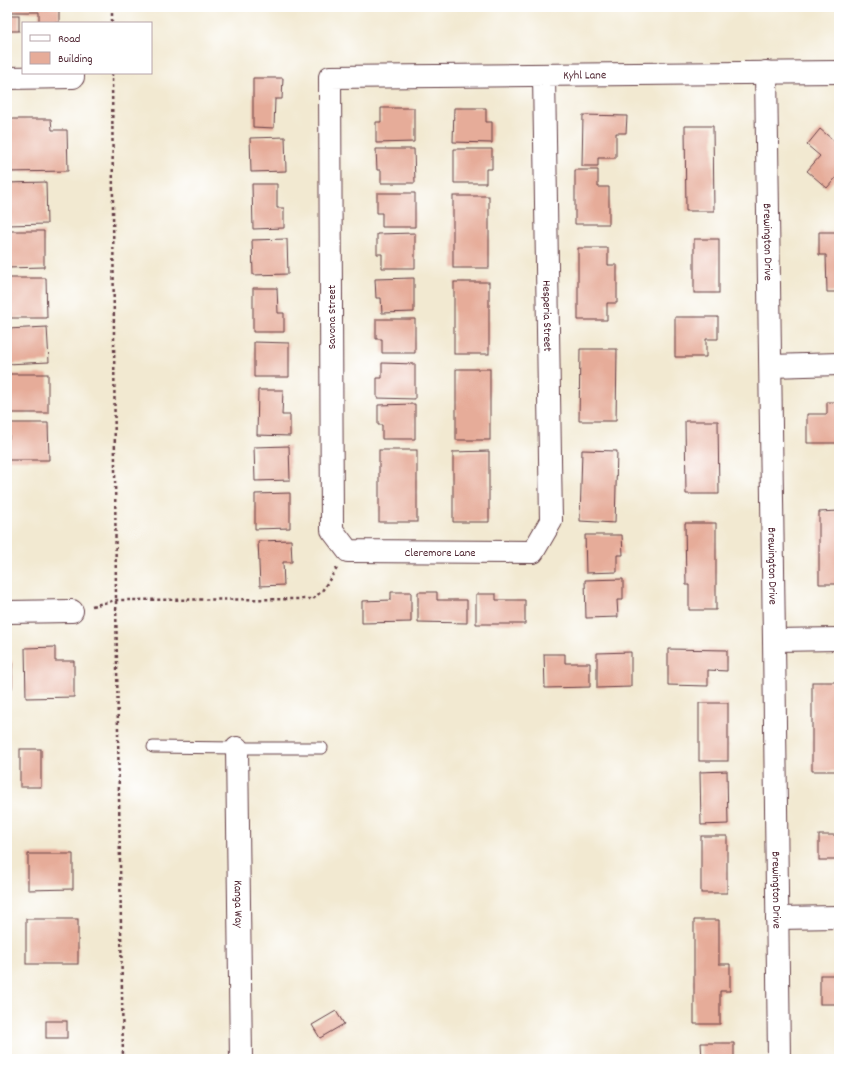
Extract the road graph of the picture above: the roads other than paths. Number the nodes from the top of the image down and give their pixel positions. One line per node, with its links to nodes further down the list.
1 (766, 72): 2 (street, Kyhl Lane); 3 (street, Kyhl Lane); 8 (street, Brewington Drive)
2 (839, 72)
3 (544, 76): 5 (street, Kyhl Lane); 10 (street, Hesperia Street)
4 (73, 77): 6 (street)
5 (330, 77): 9 (street, Savona Street)
6 (7, 78)
7 (839, 364): 8 (street)
8 (771, 366): 14 (street, Brewington Drive)
9 (348, 551): 10 (street, Cleremore Lane)
10 (533, 552)
11 (72, 611): 12 (street)
12 (7, 612)
13 (839, 639): 14 (street)
14 (774, 640): 18 (street, Brewington Drive)
15 (153, 747): 16 (lane)
16 (238, 748): 17 (lane); 20 (street, Kanga Way)
17 (322, 748)
18 (777, 918): 19 (street); 21 (street, Brewington Drive)
19 (839, 918)
20 (241, 1059)
21 (779, 1059)

